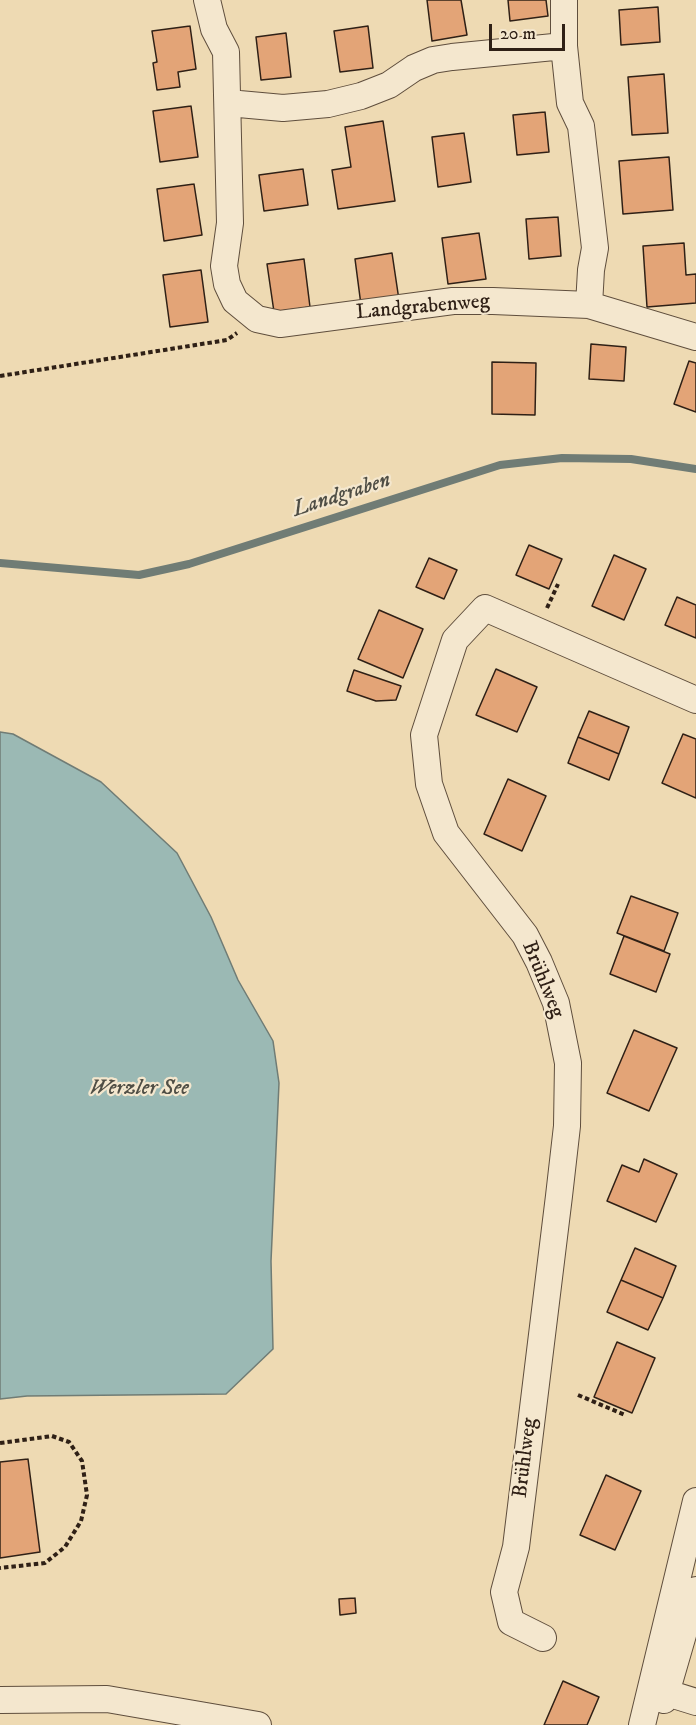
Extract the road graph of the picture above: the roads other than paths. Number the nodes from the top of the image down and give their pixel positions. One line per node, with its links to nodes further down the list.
1 (207, 0): 4 (street)
2 (564, 0): 3 (street)
3 (564, 46): 4 (street); 5 (street)
4 (228, 103): 5 (street, Landgrabenweg)
5 (590, 305): 6 (street, Landgrabenweg)
6 (696, 337)
7 (696, 700): 11 (street, Brühlweg)
8 (696, 1501): 9 (street)
9 (690, 1555): 12 (street)
10 (696, 1590): 12 (street)
11 (543, 1638)
12 (659, 1690): 14 (street); 16 (street); 17 (street)
13 (0, 1700): 15 (street)
14 (696, 1702)
15 (258, 1725)
16 (642, 1725)
17 (653, 1725)

